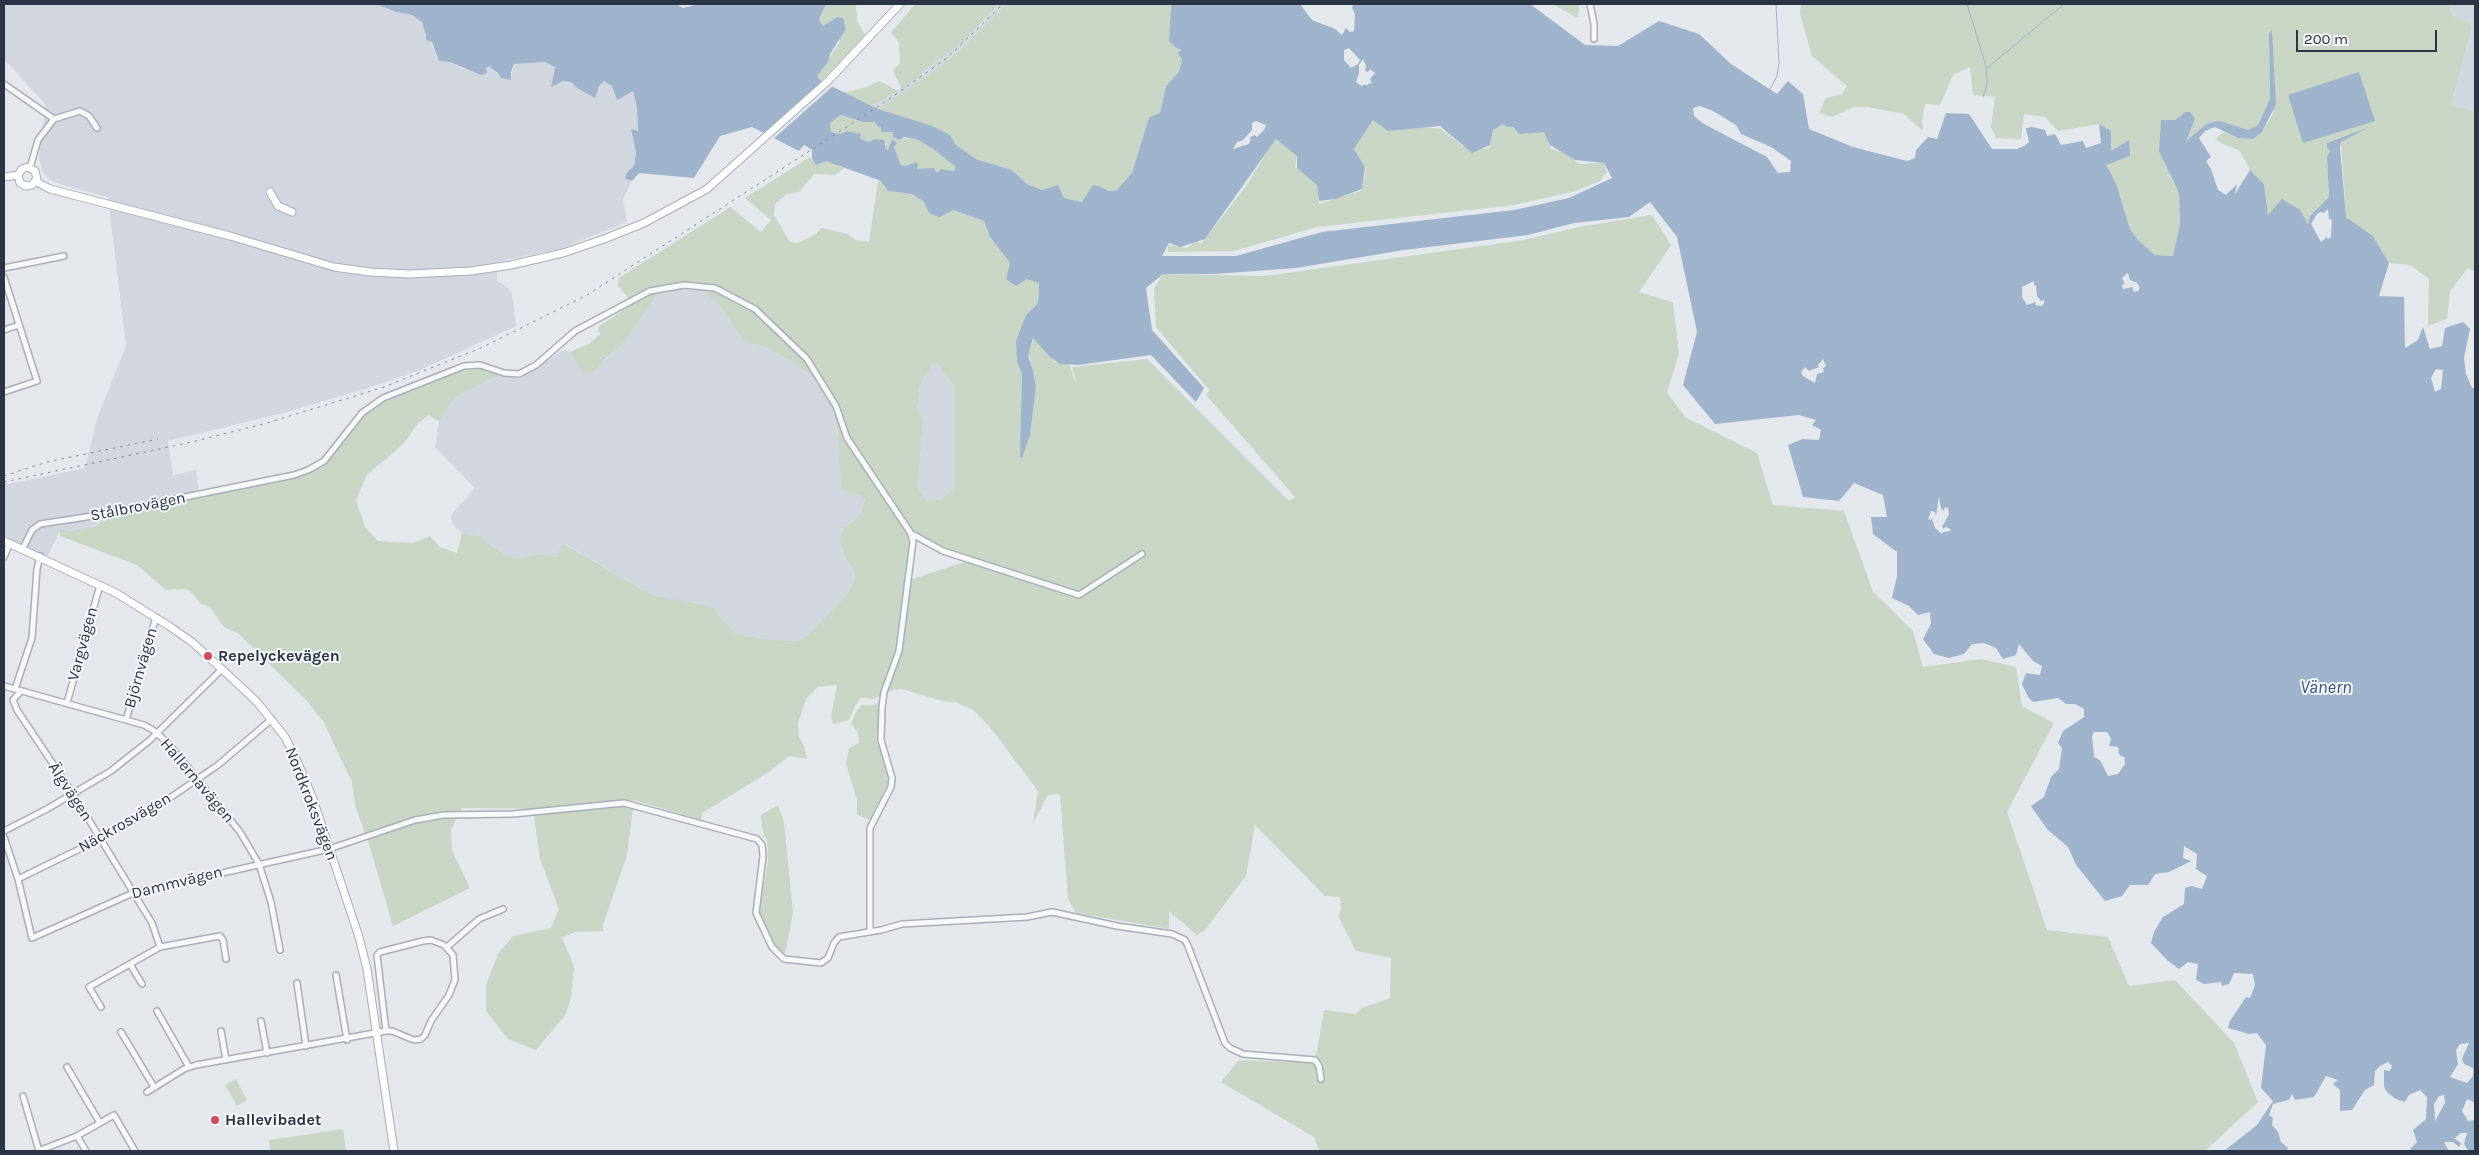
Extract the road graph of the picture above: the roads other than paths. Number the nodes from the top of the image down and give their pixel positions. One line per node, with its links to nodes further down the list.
1 (900, 4): 10 (street)
2 (1590, 4): 3 (street)
3 (1594, 39)
4 (4, 84): 5 (street)
5 (54, 119): 6 (street); 7 (street)
6 (97, 128)
7 (30, 168): 8 (street); 10 (street)
8 (18, 176): 9 (street); 10 (street)
9 (4, 177)
10 (36, 182)
11 (270, 192): 12 (street)
12 (292, 212)
13 (64, 256): 14 (street)
14 (4, 268)
15 (4, 276): 16 (street)
16 (20, 325): 17 (street); 18 (street)
17 (4, 330)
18 (4, 392)
19 (911, 534): 21 (street, Stålbrovägen); 22 (street); 44 (street)
20 (7, 542): 21 (street, Nordkroksvägen); 24 (street)
21 (23, 548): 23 (street, Nordkroksvägen)
22 (1142, 554)
23 (40, 556): 25 (street, Nordkroksvägen); 29 (street, Älgvägen)
24 (4, 558)
25 (100, 586): 26 (street, Nordkroksvägen); 30 (street, Vargvägen)
26 (156, 617): 27 (street, Nordkroksvägen); 32 (street, Björnvägen)
27 (222, 669): 31 (street, Nordkroksvägen); 33 (street)
28 (4, 686): 29 (street, Hallernavägen)
29 (18, 690): 30 (street, Hallernavägen); 35 (street, Älgvägen)
30 (67, 703): 32 (street, Hallernavägen)
31 (272, 719): 34 (street, Näckrosvägen); 39 (street, Nordkroksvägen)
32 (126, 720): 33 (street, Hallernavägen)
33 (157, 733): 34 (street, Hallernavägen); 35 (street)
34 (198, 779): 38 (street, Näckrosvägen); 40 (street, Hallernavägen)
35 (73, 794): 36 (street); 38 (street, Älgvägen)
36 (4, 831)
37 (4, 837): 41 (street)
38 (100, 839): 41 (street, Näckrosvägen); 42 (street, Älgvägen)
39 (329, 849): 40 (street, Dammvägen); 44 (street, Dammvägen); 59 (street, Nordkroksvägen)
40 (259, 864): 42 (street, Dammvägen); 47 (street, Hallernavägen)
41 (18, 879): 42 (street, Dammvägen)
42 (133, 892): 45 (street, Älgvägen)
43 (503, 908): 46 (street)
44 (870, 932): 66 (street)
45 (160, 947): 48 (street); 49 (street)
46 (447, 947): 57 (street); 57 (street)
47 (280, 950)
48 (226, 959)
49 (130, 964): 52 (street); 53 (street)
50 (336, 975): 60 (street)
51 (297, 983): 61 (street)
52 (142, 984)
53 (101, 1007)
54 (157, 1011): 65 (street)
55 (261, 1020): 62 (street)
56 (221, 1031): 63 (street)
57 (386, 1031): 59 (street)
58 (121, 1032): 67 (street)
59 (377, 1034): 60 (street); 75 (street, Nordkroksvägen)
60 (346, 1040): 61 (street)
61 (306, 1046): 62 (street)
62 (267, 1053): 63 (street)
63 (226, 1060): 65 (street)
64 (67, 1067): 70 (street)
65 (189, 1067): 67 (street)
66 (1321, 1079)
67 (154, 1087): 68 (street)
68 (147, 1092)
69 (23, 1096): 72 (street)
70 (100, 1123): 71 (street); 74 (street)
71 (77, 1136): 72 (street); 73 (street)
72 (38, 1151)
73 (86, 1151)
74 (135, 1151)
75 (394, 1151)

